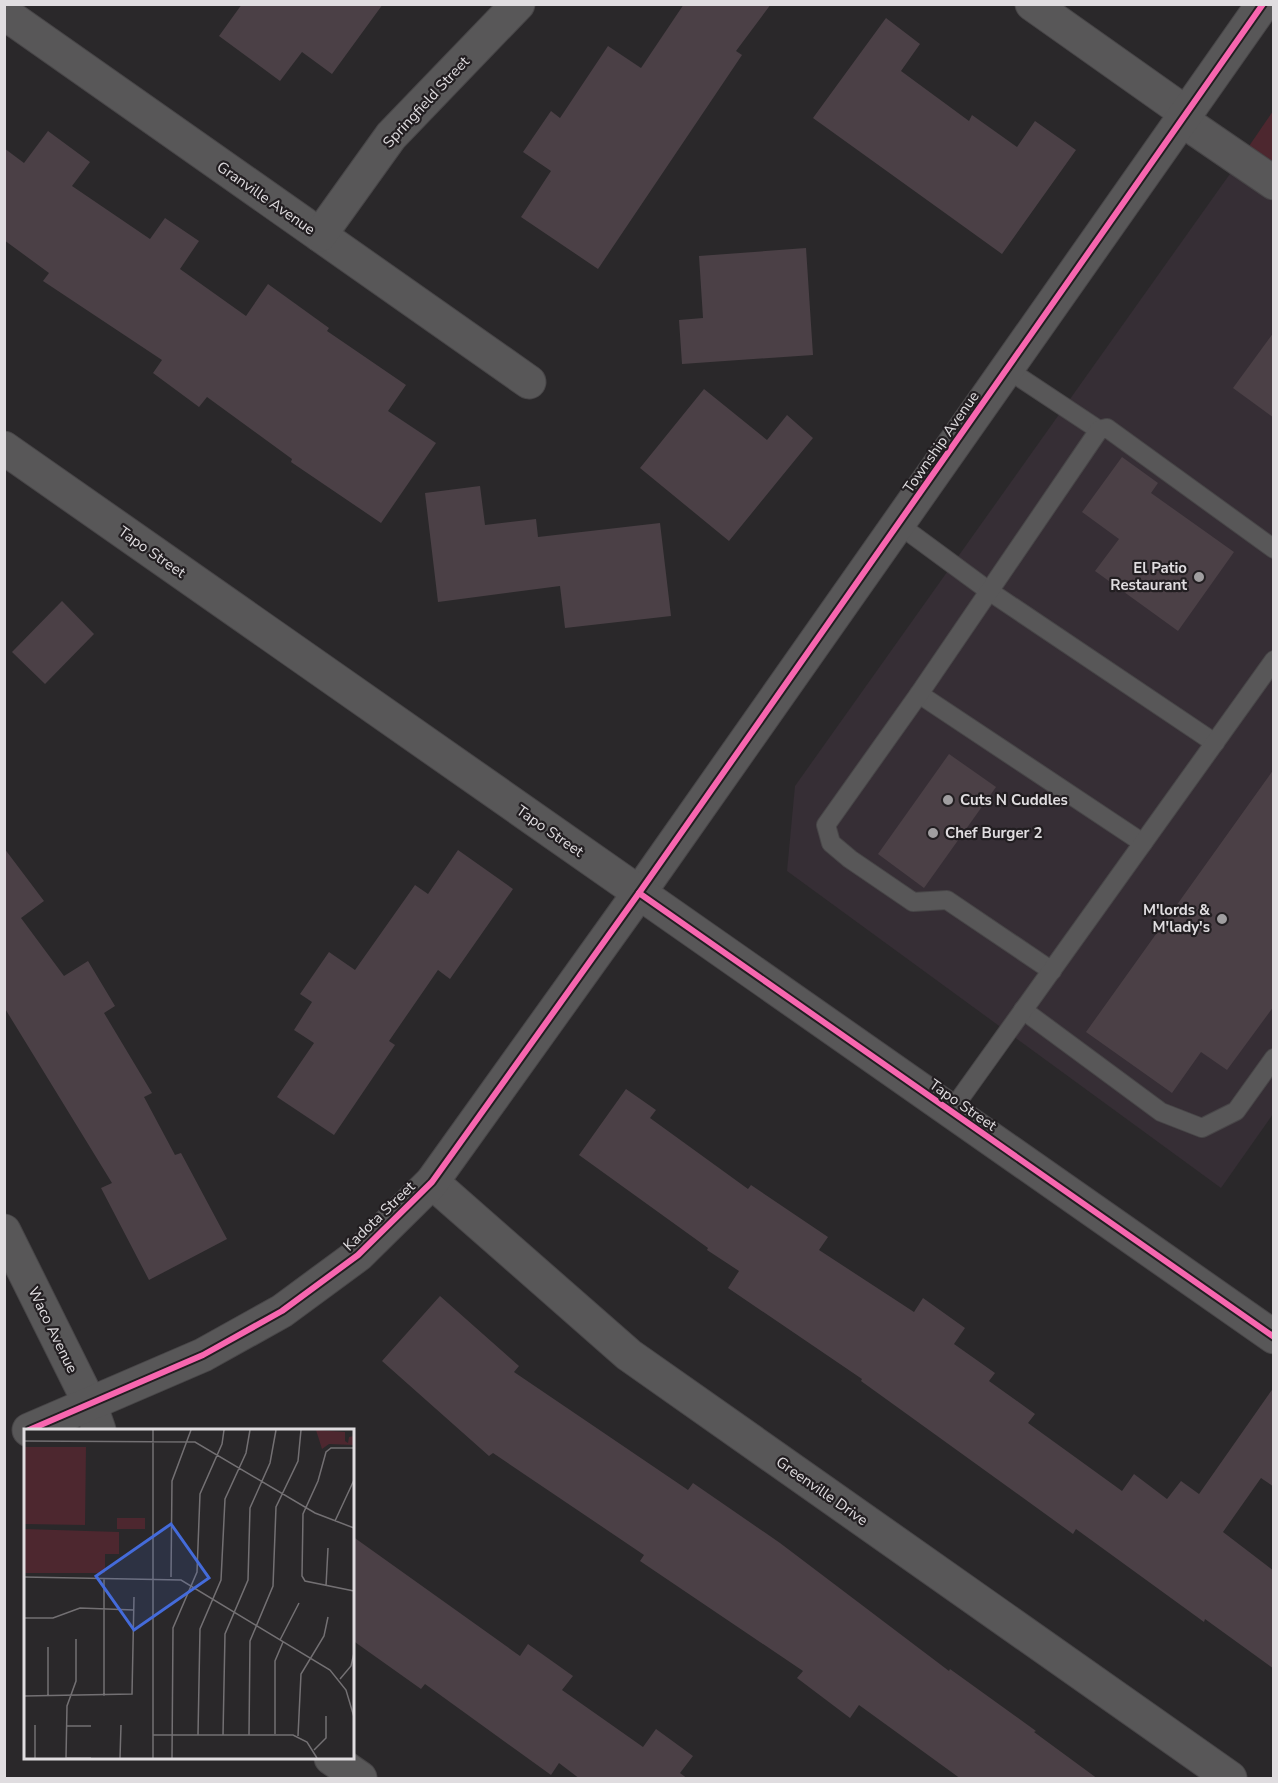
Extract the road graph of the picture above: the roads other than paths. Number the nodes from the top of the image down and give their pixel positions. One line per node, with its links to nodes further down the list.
1 (518, 4): 7 (street, Springfield Street)
2 (1032, 4): 5 (street)
3 (1263, 4): 5 (street, Township Avenue)
4 (4, 13): 7 (street, Granville Avenue)
5 (1184, 116): 6 (street); 8 (street, Township Avenue)
6 (1274, 183)
7 (320, 236): 9 (street, Granville Avenue)
8 (1007, 369): 10 (lane); 12 (street, Township Avenue)
9 (529, 382)
10 (1099, 430): 13 (lane); 14 (lane)
11 (4, 448): 19 (street, Tapo Street)
12 (898, 524): 14 (lane); 19 (street, Township Avenue)
13 (1274, 549)
14 (989, 591): 16 (lane); 17 (lane)
15 (1274, 660): 17 (lane)
16 (920, 694): 18 (lane); 20 (lane)
17 (1215, 742): 18 (lane)
18 (1143, 843): 20 (lane)
19 (639, 893): 23 (street, Tapo Street); 24 (street, Kadota Street)
20 (1052, 970): 21 (lane)
21 (1023, 1010): 22 (lane); 23 (lane)
22 (1274, 1058)
23 (951, 1111): 26 (street, Tapo Street)
24 (432, 1182): 27 (street, Kadota Street); 33 (street, Greenville Drive)
25 (4, 1231): 27 (street, Waco Avenue)
26 (1274, 1337)
27 (94, 1417): 28 (street, Kadota Street)
28 (37, 1429)
29 (24, 1432): 30 (street, Kadota Street)
30 (4, 1441)
31 (332, 1759): 32 (street)
32 (360, 1779)
33 (1230, 1779)

